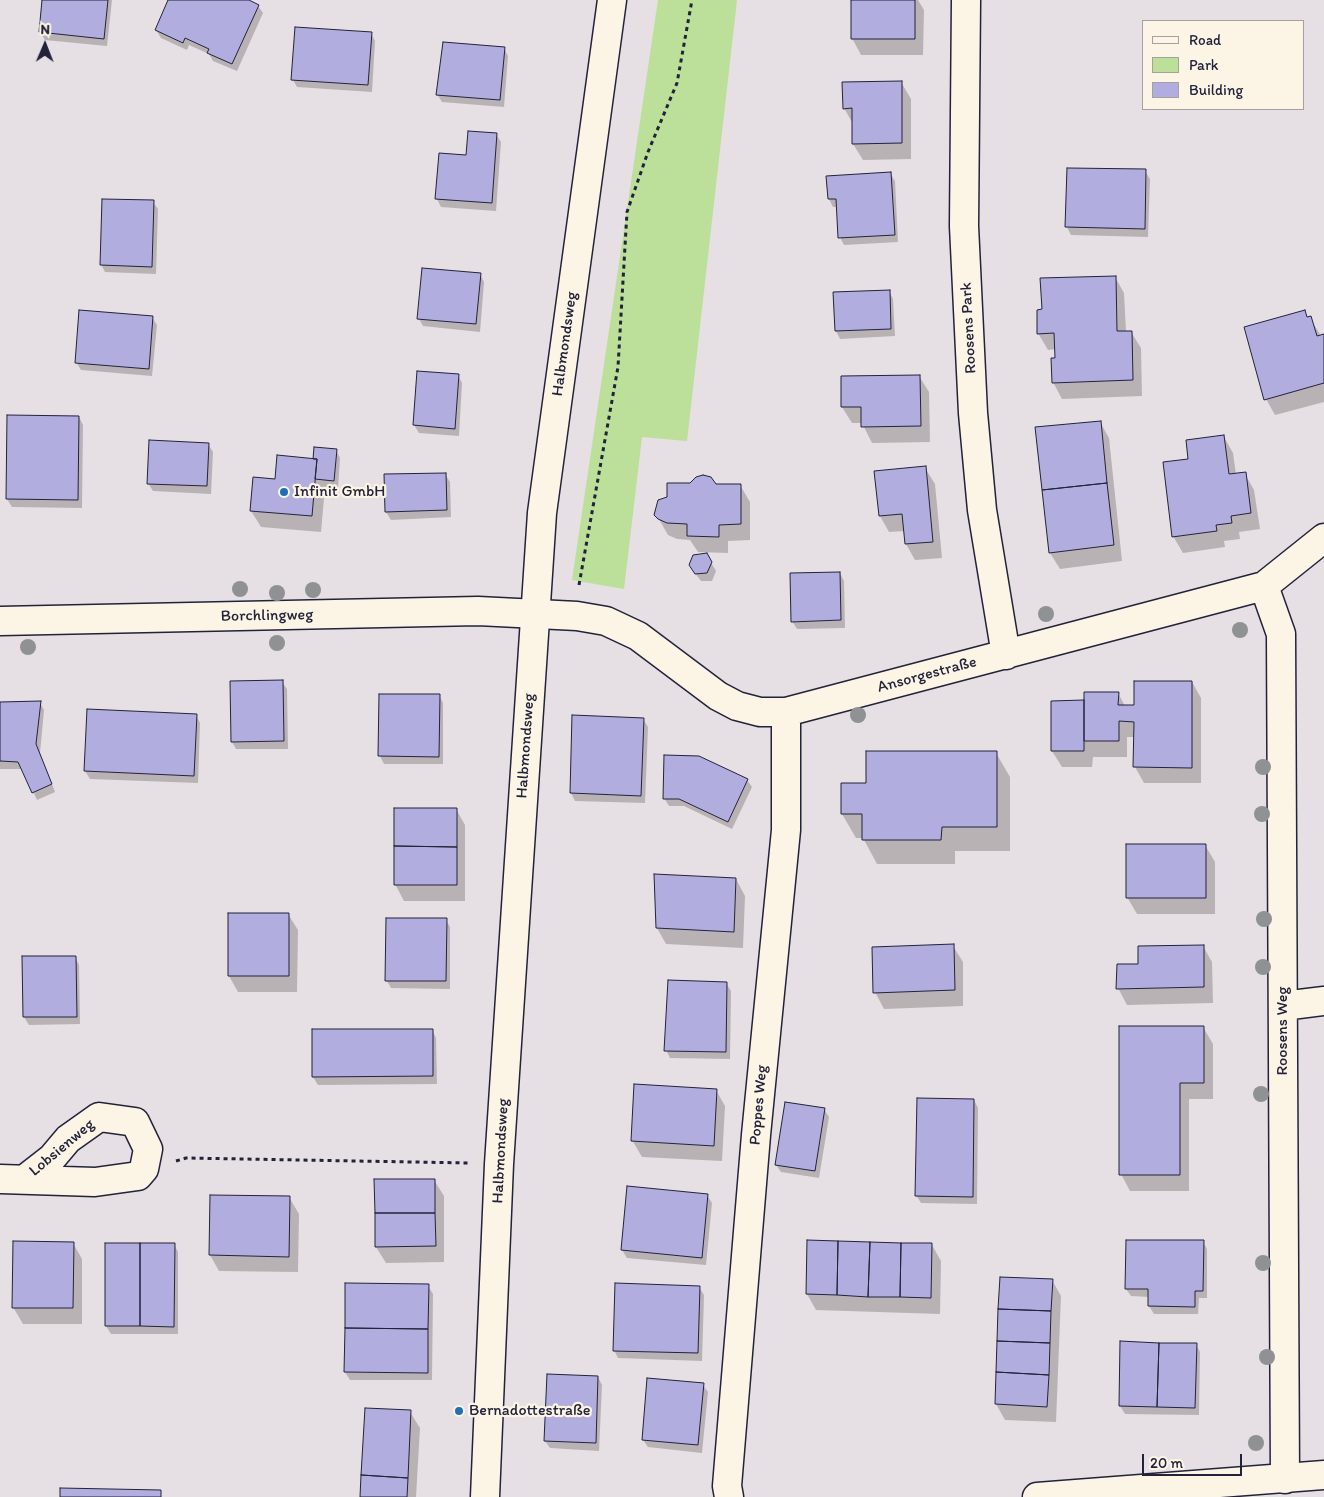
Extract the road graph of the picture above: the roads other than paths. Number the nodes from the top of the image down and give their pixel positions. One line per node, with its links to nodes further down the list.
1 (612, 0): 5 (street, Halbmondsweg)
2 (966, 0): 7 (street, Roosens Park)
3 (1324, 538): 4 (street, Ansorgestraße)
4 (1264, 586): 7 (street, Ansorgestraße); 10 (street, Roosens Weg)
5 (535, 612): 6 (street, Borchlingweg); 8 (street, Ansorgestraße); 14 (street, Halbmondsweg)
6 (0, 621)
7 (1006, 655): 8 (street, Ansorgestraße)
8 (786, 712): 15 (street, Poppes Weg)
9 (1324, 1001): 10 (street)
10 (1283, 1006): 13 (street, Roosens Weg)
11 (12, 1179): 11 (street, Lobsienweg)
12 (1324, 1475): 13 (street)
13 (1284, 1479): 16 (street)
14 (485, 1497)
15 (729, 1497)
16 (1037, 1497)

